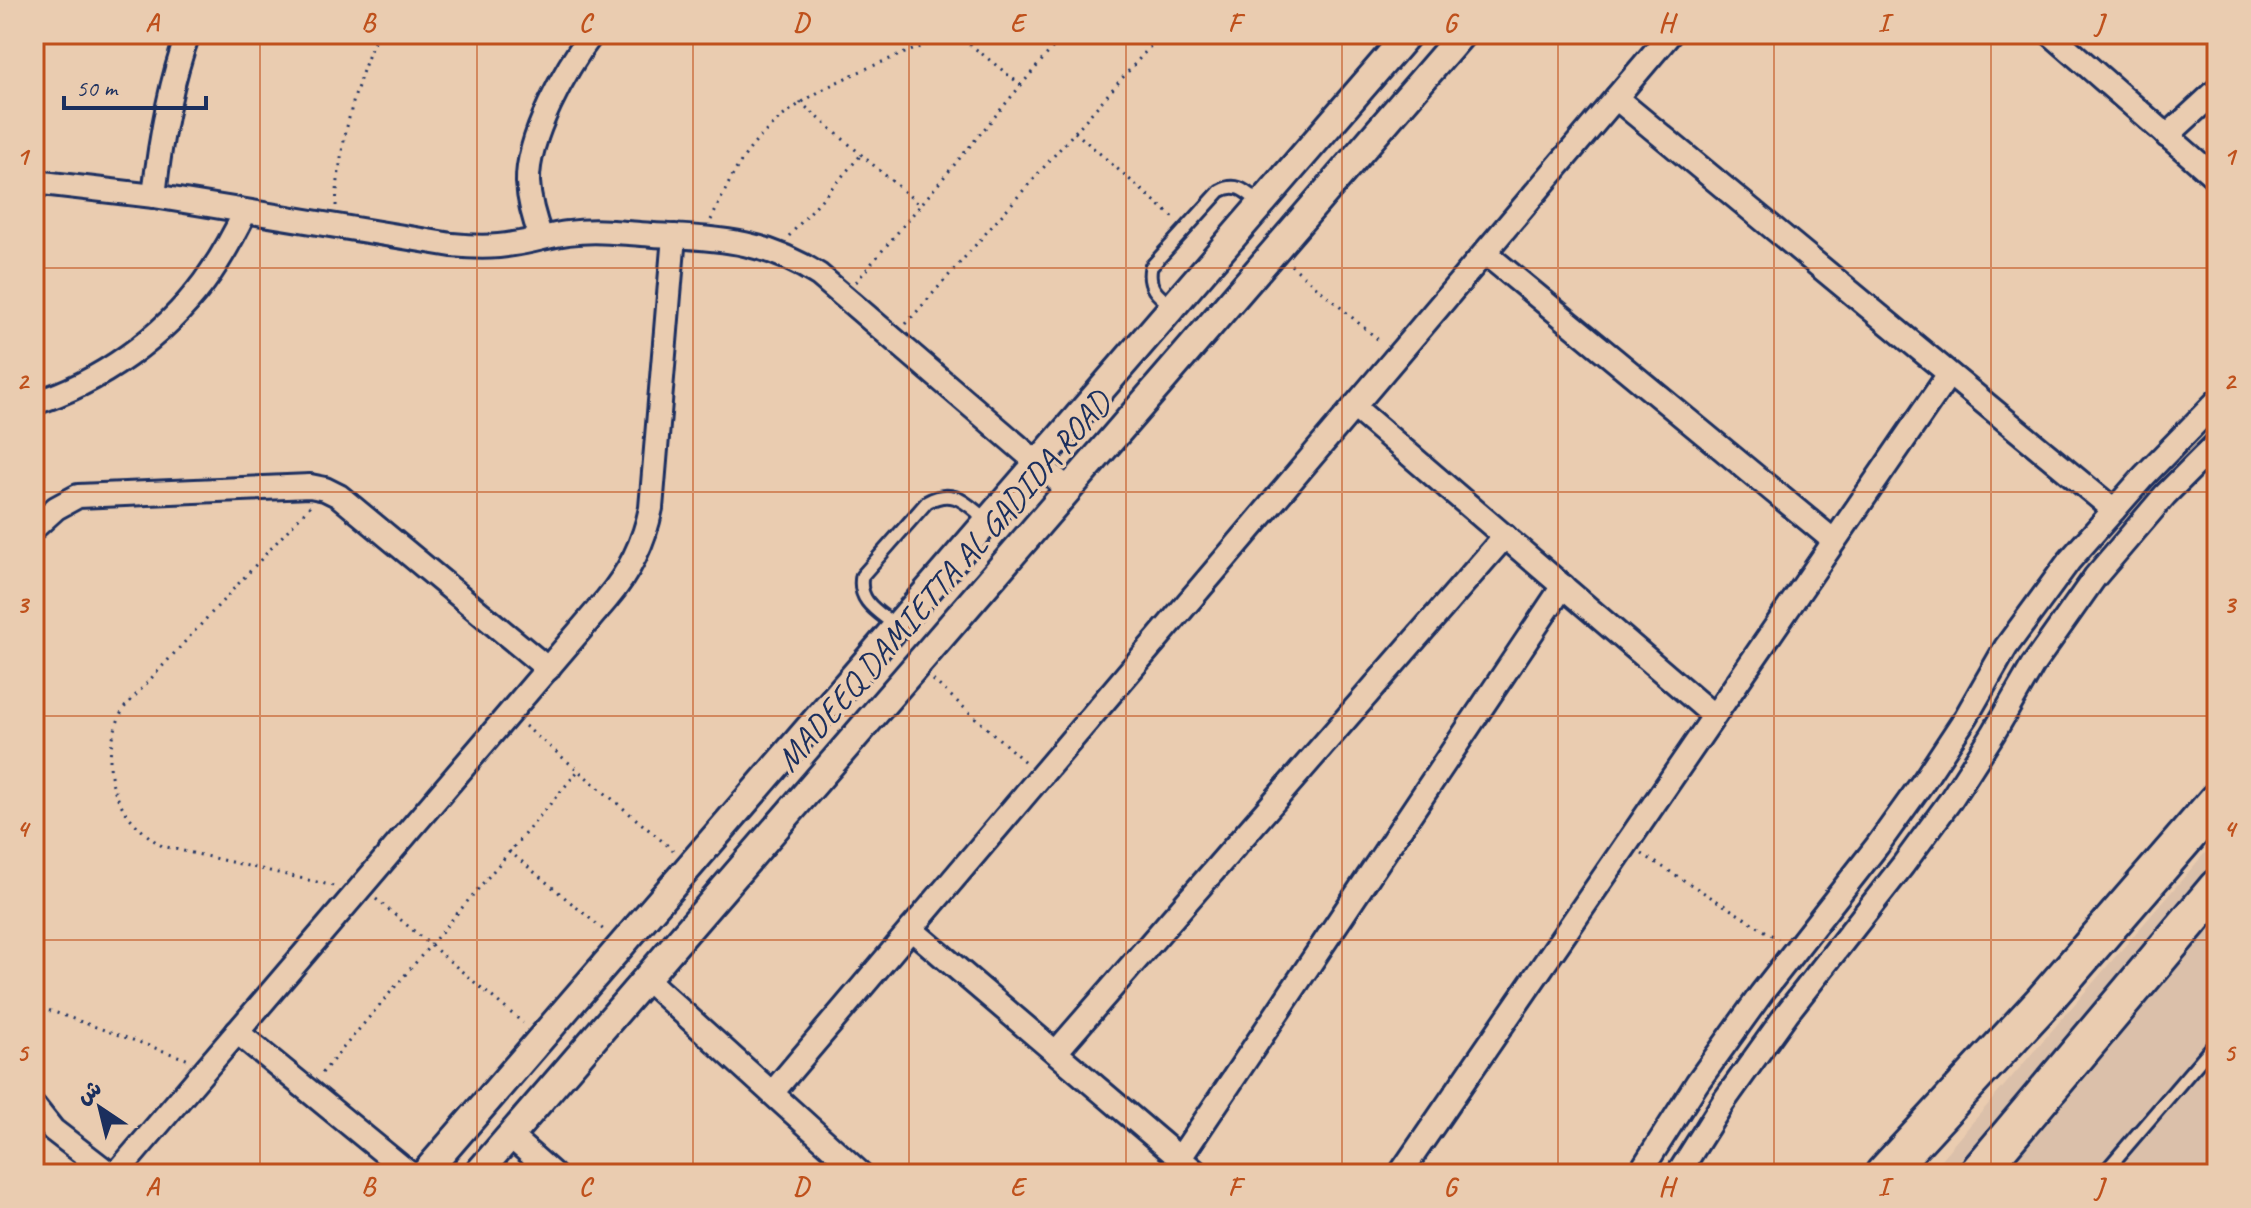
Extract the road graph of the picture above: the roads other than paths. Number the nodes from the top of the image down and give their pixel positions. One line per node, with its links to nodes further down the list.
1 (188, 34): 12 (street)
2 (592, 34): 16 (street)
3 (1408, 34): 13 (street, MADEEQ DAMIETTA AL GADIDA ROAD)
4 (1462, 34): 25 (street, MADEEQ DAMIETTA AL GADIDA ROAD)
5 (1670, 34): 8 (street)
6 (2051, 34): 9 (street)
7 (2217, 90): 9 (street)
8 (1616, 98): 17 (street); 19 (street)
9 (2167, 136): 10 (street)
10 (2217, 179)
11 (34, 182): 12 (street)
12 (154, 196): 14 (street)
13 (1261, 204): 18 (street, MADEEQ DAMIETTA AL GADIDA ROAD); 18 (lane)
14 (245, 212): 16 (street); 21 (street)
15 (674, 236): 16 (street); 24 (street); 33 (street)
16 (541, 237)
17 (1485, 253): 22 (street); 30 (street)
18 (1173, 306): 24 (street, MADEEQ DAMIETTA AL GADIDA ROAD)
19 (1949, 374): 26 (street); 30 (street)
20 (2217, 401): 26 (street)
21 (34, 403)
22 (1354, 407): 29 (street); 37 (street)
23 (2217, 443): 56 (street)
24 (1038, 463): 25 (street); 27 (street, MADEEQ DAMIETTA AL GADIDA ROAD)
25 (1069, 490): 38 (street, MADEEQ DAMIETTA AL GADIDA ROAD)
26 (2114, 510): 55 (street)
27 (988, 521): 32 (street, MADEEQ DAMIETTA AL GADIDA ROAD); 32 (lane)
28 (34, 528): 33 (street)
29 (1505, 536): 31 (street); 41 (street)
30 (1834, 541): 34 (street)
31 (1563, 586): 34 (street); 45 (street)
32 (897, 626): 49 (street, MADEEQ DAMIETTA AL GADIDA ROAD)
33 (548, 669): 39 (street)
34 (1714, 716): 54 (street)
35 (2217, 801): 57 (highway)
36 (2217, 888): 58 (highway)
37 (911, 929): 41 (street); 42 (street)
38 (646, 979): 42 (street); 44 (street, MADEEQ DAMIETTA AL GADIDA ROAD)
39 (237, 1032): 47 (street); 48 (street)
40 (2217, 1041): 59 (lane)
41 (1056, 1052): 45 (street)
42 (772, 1093): 52 (street)
43 (34, 1106): 46 (street)
44 (510, 1136): 50 (street, MADEEQ DAMIETTA AL GADIDA ROAD); 51 (street)
45 (1180, 1158): 53 (street)
46 (110, 1174)
47 (116, 1174)
48 (410, 1174)
49 (424, 1174)
50 (477, 1174)
51 (553, 1174)
52 (861, 1174)
53 (1198, 1174)
54 (1400, 1174)
55 (1639, 1174)
56 (1678, 1174)
57 (1884, 1174)
58 (1977, 1174)
59 (2103, 1174)

